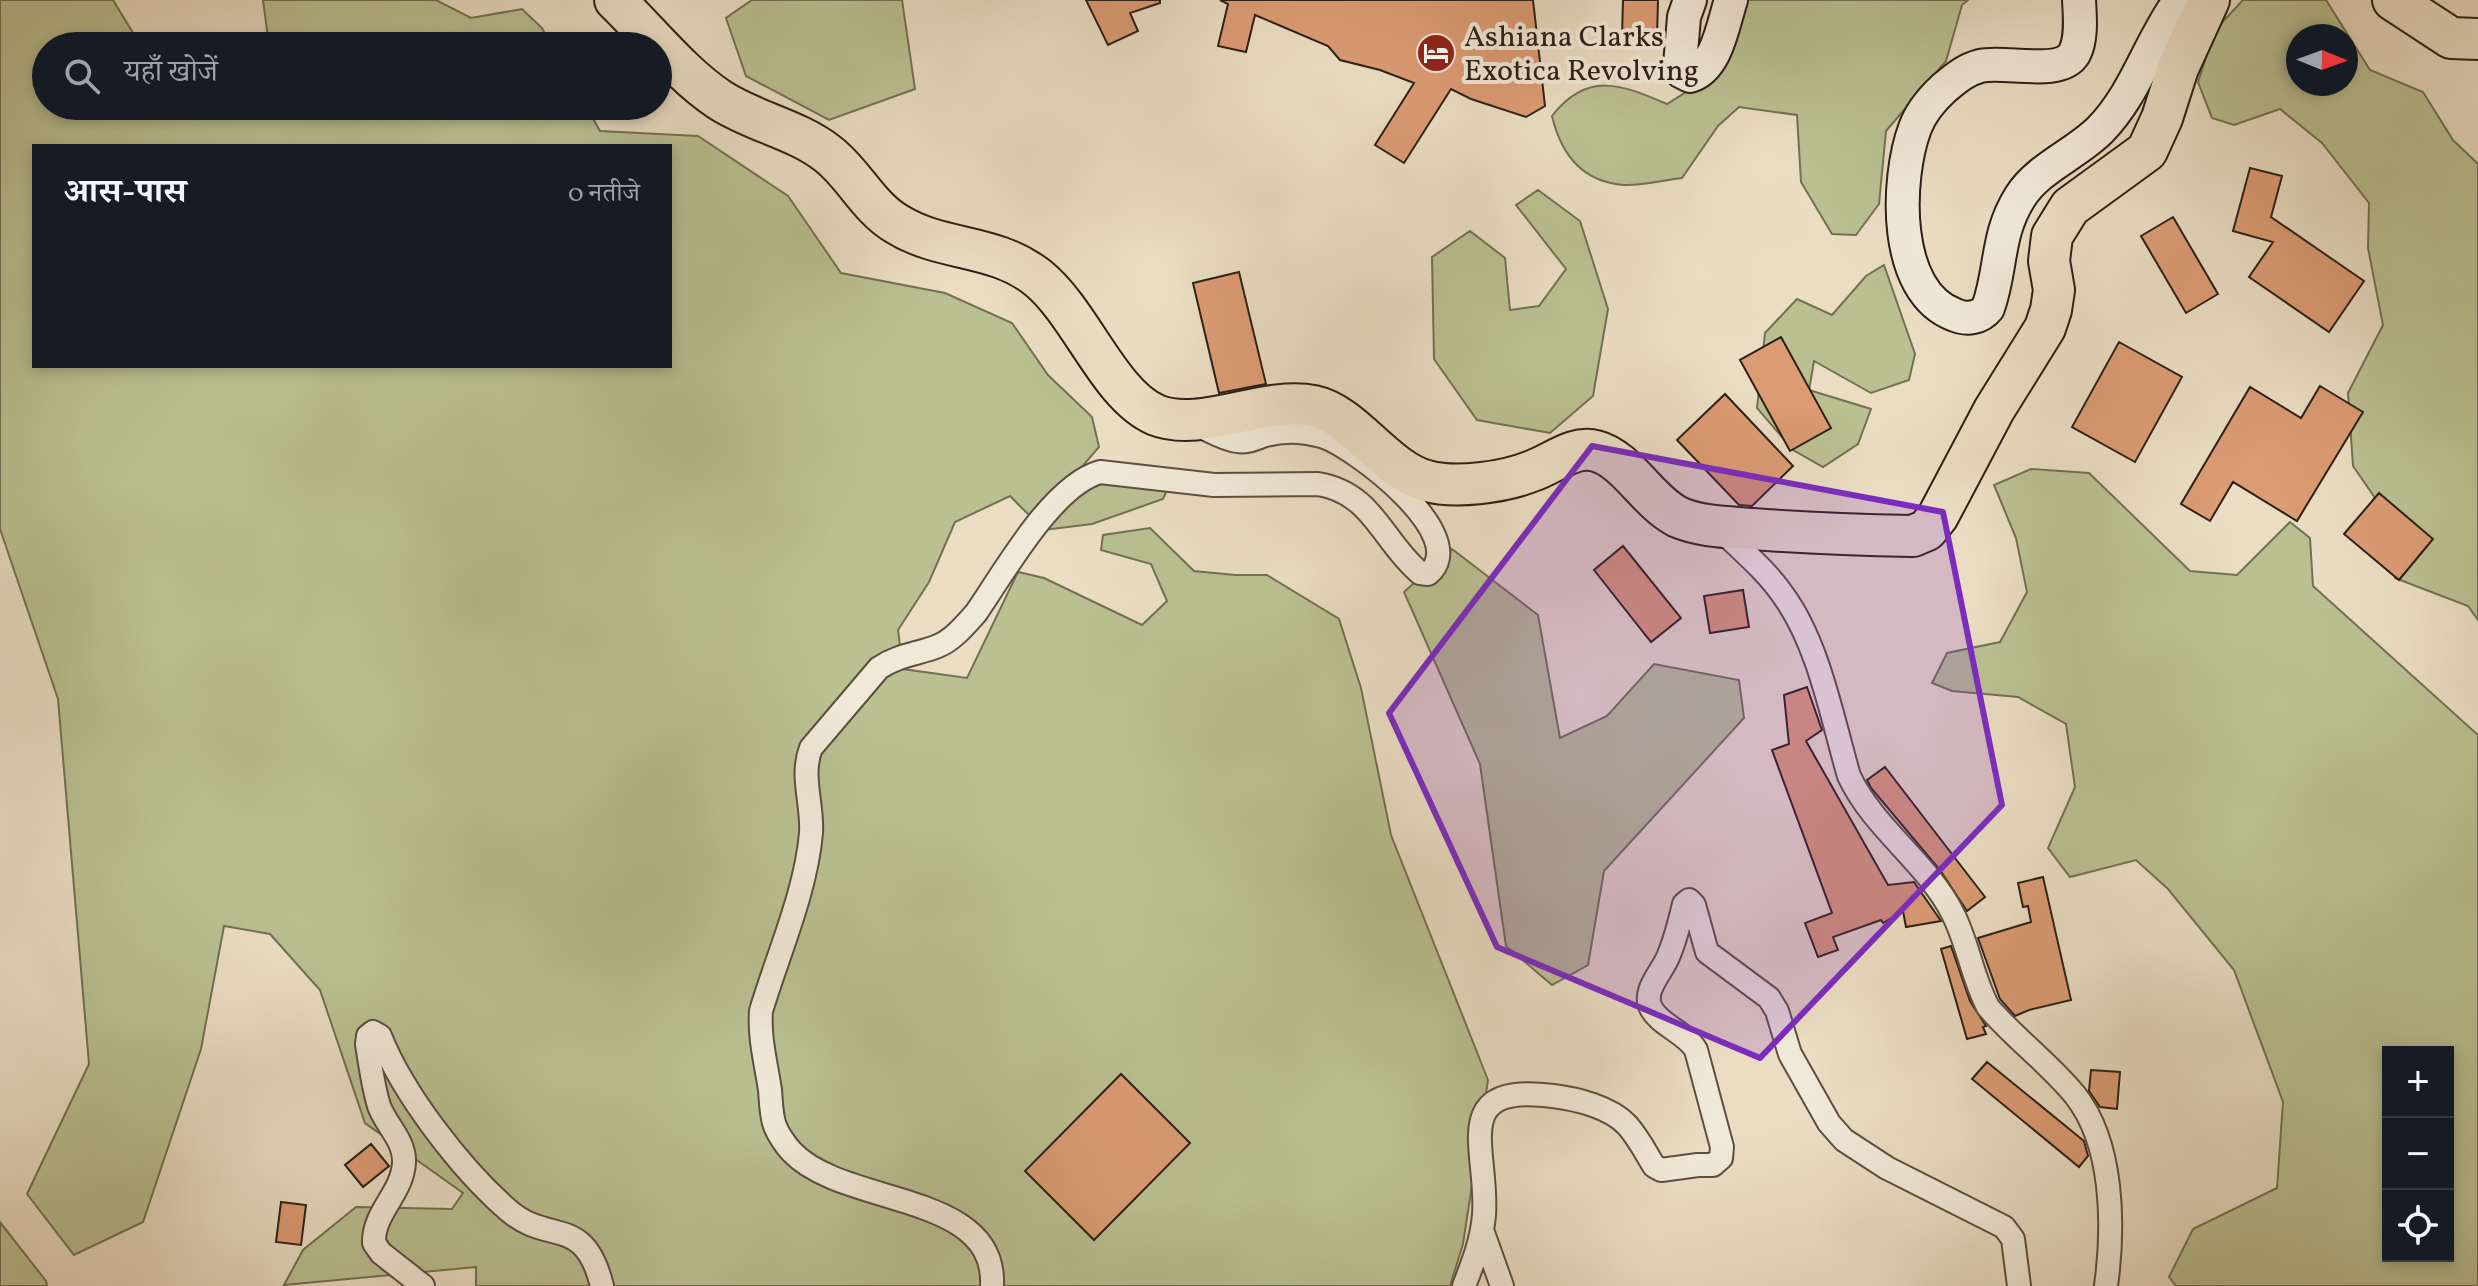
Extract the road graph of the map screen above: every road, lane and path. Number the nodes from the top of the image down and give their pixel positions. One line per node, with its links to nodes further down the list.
1 (615, 0): 8 (highway)
2 (1690, 0): 3 (street)
3 (1731, 0)
4 (2079, 0): 5 (street)
5 (2180, 0)
6 (2209, 0): 12 (highway)
7 (2393, 0): 9 (highway)
8 (647, 32)
9 (2478, 39)
10 (672, 57): 11 (highway)
11 (1189, 421): 12 (highway); 16 (street)
12 (1718, 526): 20 (street)
13 (1482, 1230): 17 (street); 18 (street); 19 (street)
14 (423, 1286): 15 (street)
15 (602, 1286)
16 (992, 1286)
17 (1464, 1286)
18 (1502, 1286)
19 (2019, 1286)
20 (2106, 1286)

